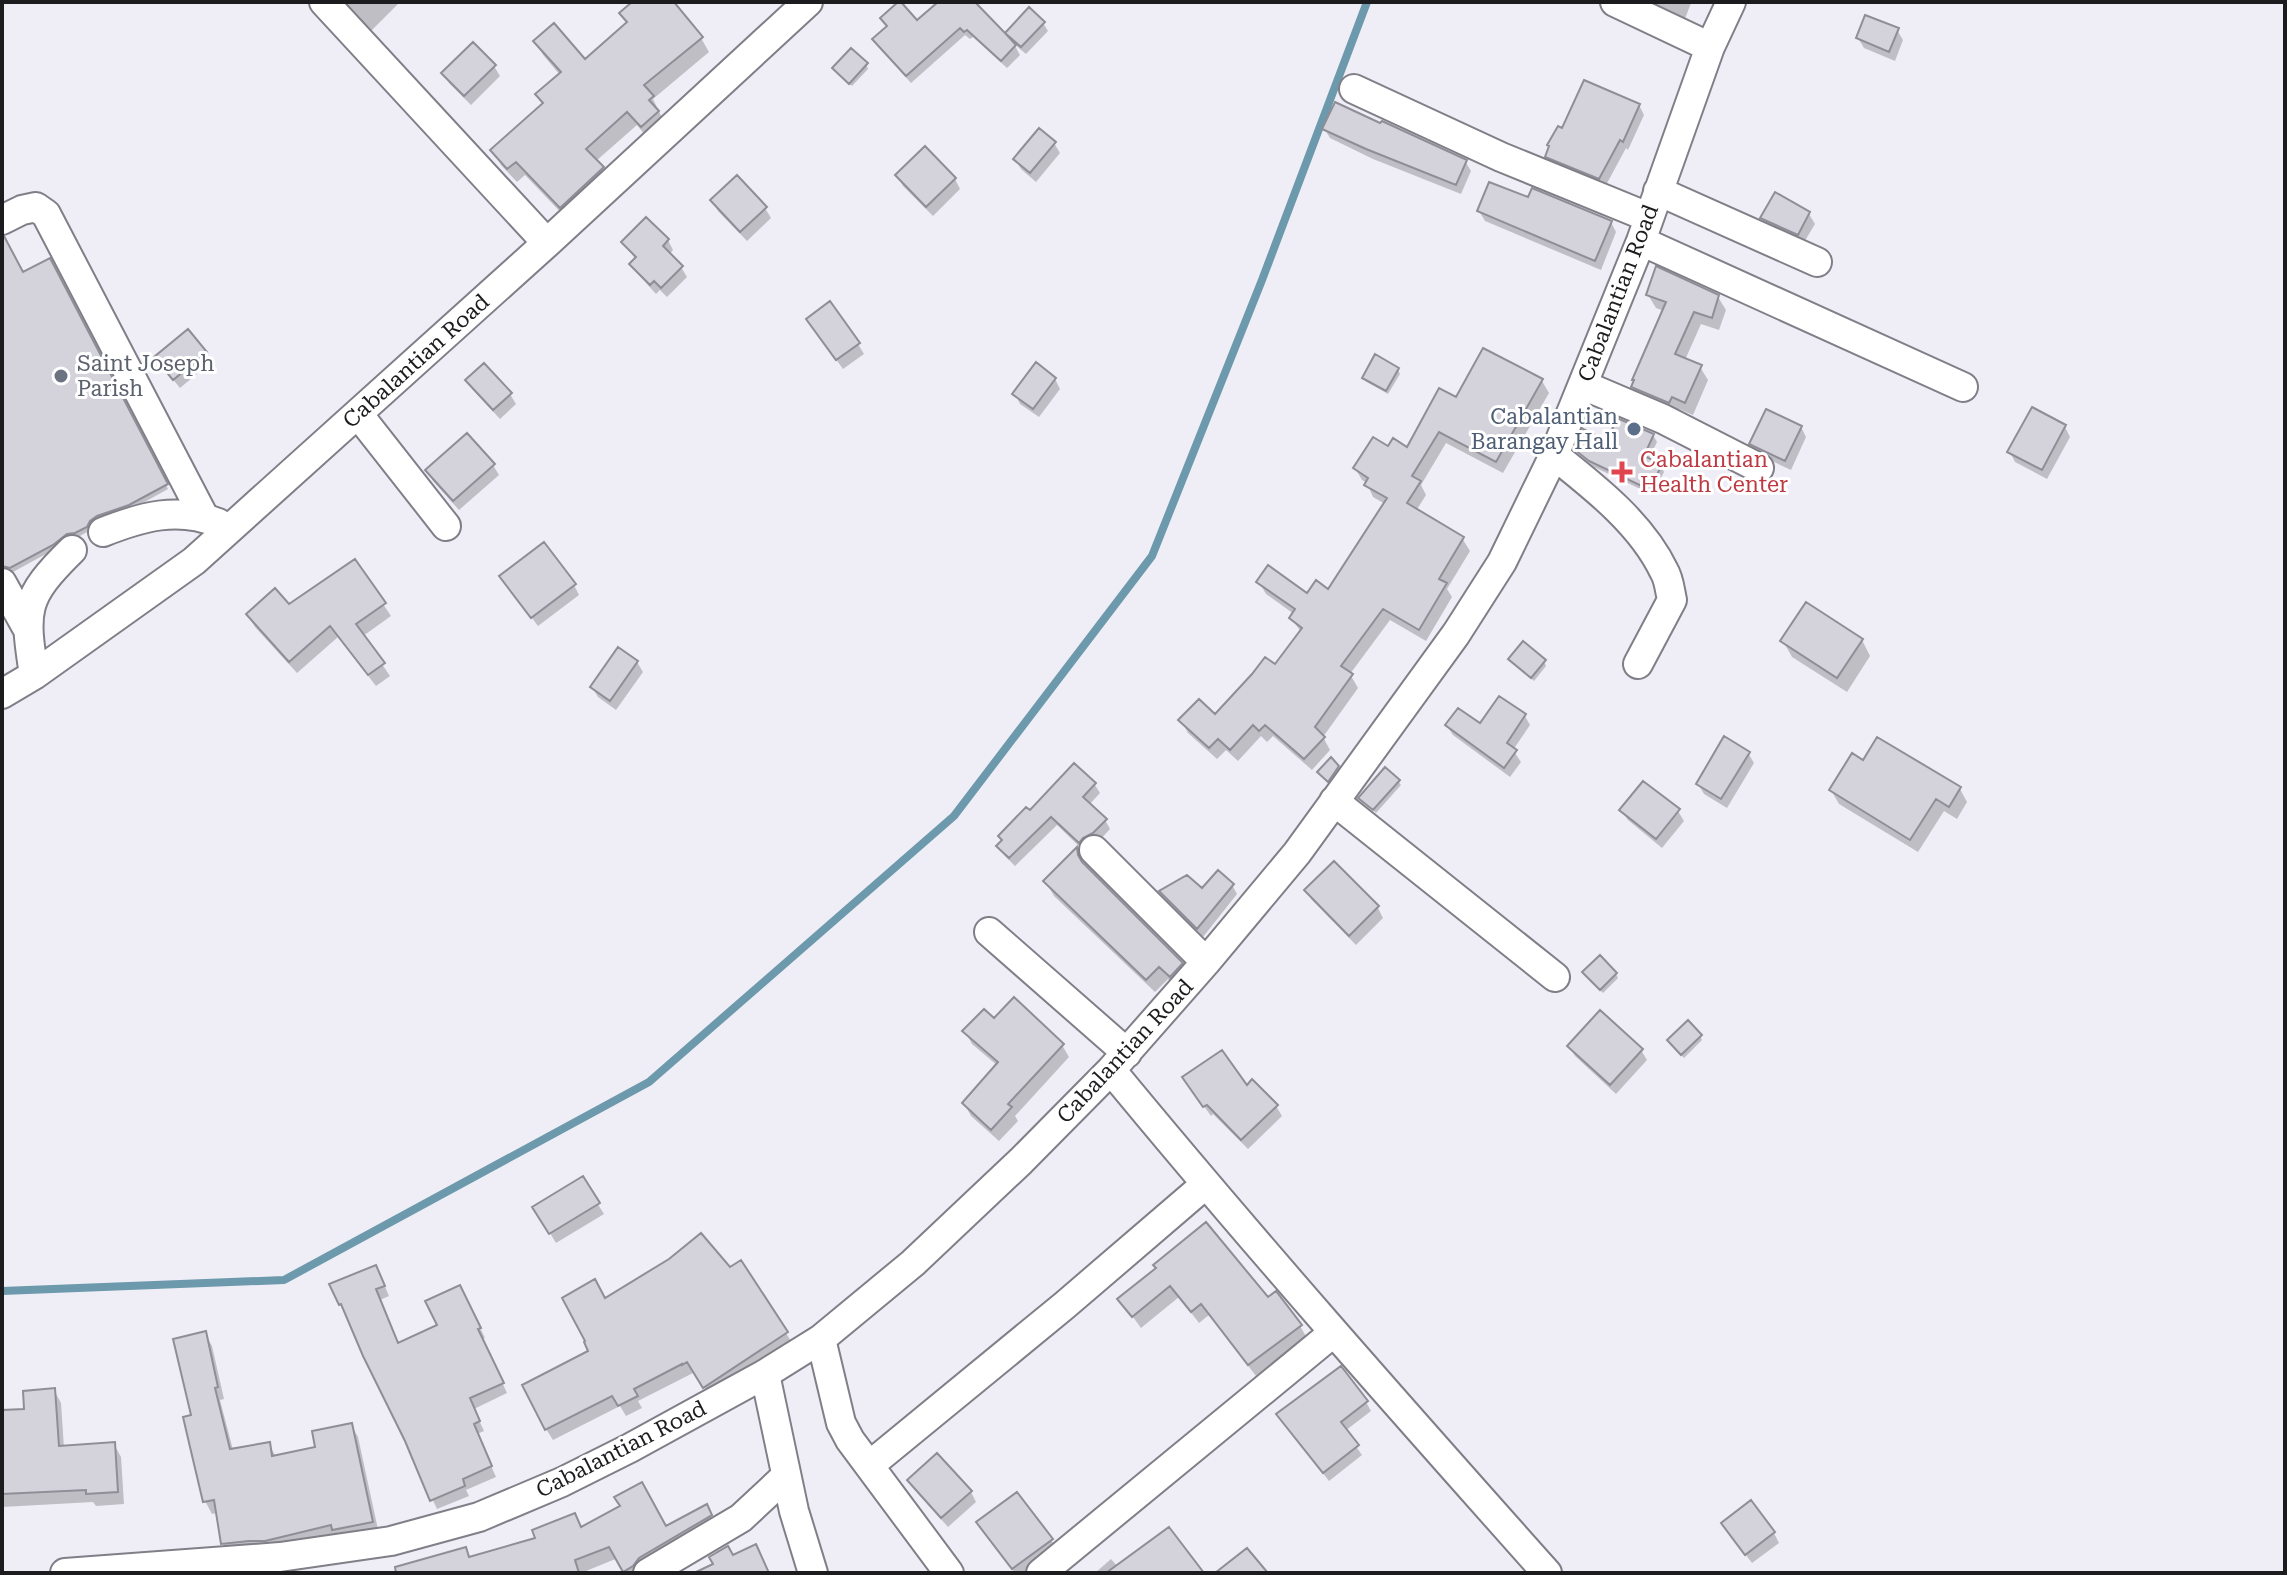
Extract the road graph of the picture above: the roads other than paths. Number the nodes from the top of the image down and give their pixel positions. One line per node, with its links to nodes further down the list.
1 (324, 2): 9 (street)
2 (808, 2): 9 (street, Cabalantian Road)
3 (1615, 2): 5 (street)
4 (1731, 2): 5 (street, Cabalantian Road)
5 (1710, 47): 7 (street, Cabalantian Road)
6 (1354, 89): 7 (street)
7 (1649, 216): 10 (street); 11 (street, Cabalantian Road); 12 (street)
8 (2, 220): 16 (street)
9 (547, 243): 13 (street, Cabalantian Road)
10 (1817, 262)
11 (1583, 385): 14 (street, Cabalantian Road); 15 (street)
12 (1963, 387)
13 (358, 414): 17 (street); 18 (street, Cabalantian Road)
14 (1554, 455): 23 (street); 26 (street, Cabalantian Road)
15 (1759, 468)
16 (204, 517): 18 (street); 19 (street)
17 (446, 526)
18 (231, 530): 24 (street, Cabalantian Road)
19 (103, 532)
20 (72, 550): 22 (street)
21 (2, 583): 22 (street)
22 (27, 628): 24 (street)
23 (1638, 664)
24 (34, 675): 25 (street, Cabalantian Road)
25 (2, 694)
26 (1334, 801): 29 (street, Cabalantian Road); 30 (street)
27 (1094, 850): 29 (street)
28 (989, 932): 31 (street)
29 (1206, 962): 31 (street, Cabalantian Road)
30 (1555, 977)
31 (1119, 1061): 32 (street); 34 (street, Cabalantian Road)
32 (1206, 1184): 33 (street); 36 (street)
33 (1333, 1333): 43 (street); 44 (street)
34 (821, 1339): 35 (street, Cabalantian Road); 36 (street)
35 (765, 1374): 37 (street); 38 (street, Cabalantian Road)
36 (870, 1465): 42 (street)
37 (786, 1476): 40 (street); 41 (street)
38 (252, 1567): 39 (street, Cabalantian Road)
39 (65, 1573)
40 (648, 1573)
41 (813, 1573)
42 (949, 1573)
43 (1041, 1573)
44 (1547, 1573)

